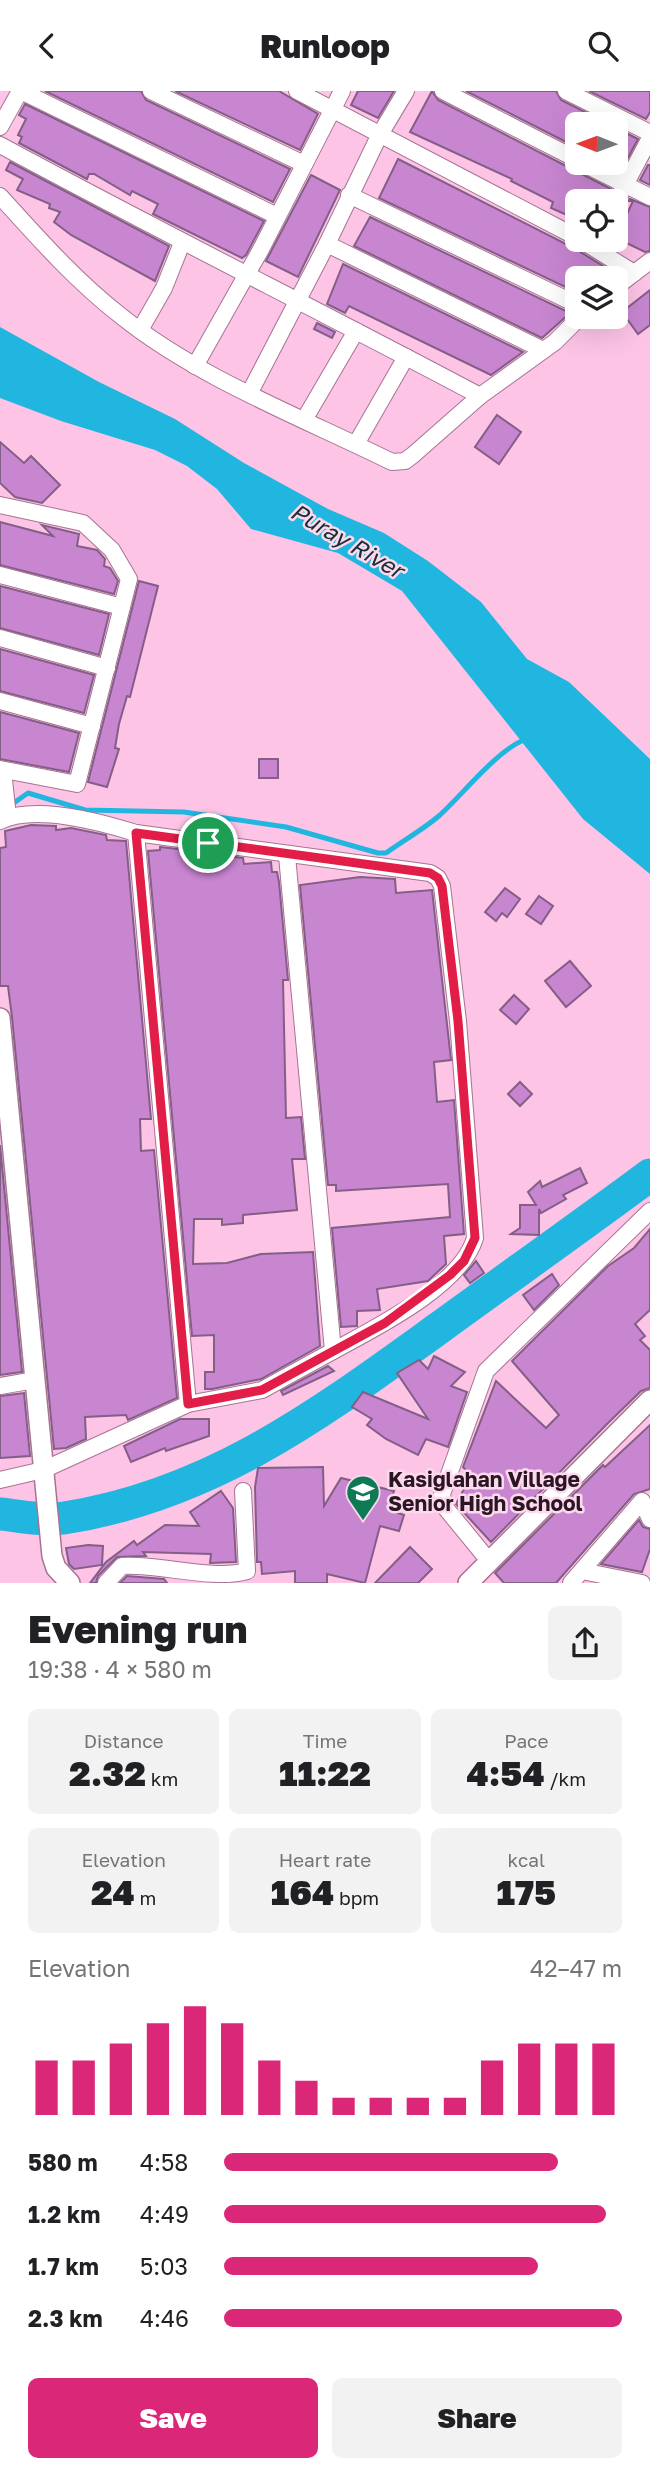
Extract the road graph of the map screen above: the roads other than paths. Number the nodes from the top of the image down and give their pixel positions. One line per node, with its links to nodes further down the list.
1 (20, 91): 9 (street); 21 (street)
2 (151, 91): 14 (street)
3 (298, 91): 8 (street)
4 (342, 91): 8 (street)
5 (405, 91): 10 (street)
6 (443, 91): 13 (street)
7 (566, 91): 11 (street)
8 (333, 109): 10 (street); 14 (street)
9 (0, 127)
10 (379, 136): 18 (street); 22 (street)
11 (650, 136): 16 (street)
12 (0, 145): 23 (street)
13 (565, 154)
14 (304, 164): 21 (street)
15 (605, 175): 16 (street)
16 (625, 185): 17 (street); 20 (street)
17 (623, 189)
18 (349, 195): 24 (street); 30 (street)
19 (0, 196): 33 (street)
20 (650, 197)
21 (277, 216): 28 (street)
22 (565, 230)
23 (182, 243): 28 (street); 33 (street)
24 (327, 244): 31 (street); 35 (street)
25 (603, 252): 27 (street)
26 (650, 261): 27 (street)
27 (634, 273): 29 (street)
28 (245, 276): 31 (street); 37 (street)
29 (628, 278)
30 (565, 299)
31 (298, 300): 34 (street); 38 (street)
32 (567, 329): 35 (street)
33 (140, 330): 37 (street)
34 (356, 331): 36 (street); 40 (street)
35 (543, 350): 39 (street)
36 (407, 357): 39 (street); 41 (street)
37 (195, 366): 38 (street)
38 (250, 392): 40 (street)
39 (480, 396): 41 (street)
40 (304, 420): 41 (street)
41 (356, 444)
42 (0, 505): 44 (street)
43 (0, 575): 44 (street)
44 (122, 607): 46 (street)
45 (0, 638): 46 (street)
46 (107, 667): 48 (street)
47 (0, 702): 48 (street)
48 (92, 726): 49 (street)
49 (2, 770): 50 (street)
50 (5, 816): 51 (street)
51 (136, 833): 52 (street); 59 (street)
52 (287, 856): 55 (street); 55 (street)
53 (0, 1018): 56 (street)
54 (650, 1211): 64 (street)
55 (333, 1351): 59 (street)
56 (35, 1380): 57 (street); 60 (street)
57 (0, 1387)
58 (650, 1400): 64 (street)
59 (188, 1404): 60 (street)
60 (43, 1470): 61 (street); 66 (street)
61 (0, 1480)
62 (243, 1491): 67 (street)
63 (650, 1519): 65 (street)
64 (479, 1575)
65 (576, 1577): 68 (street)
66 (70, 1583)
67 (106, 1583)
68 (642, 1583)

